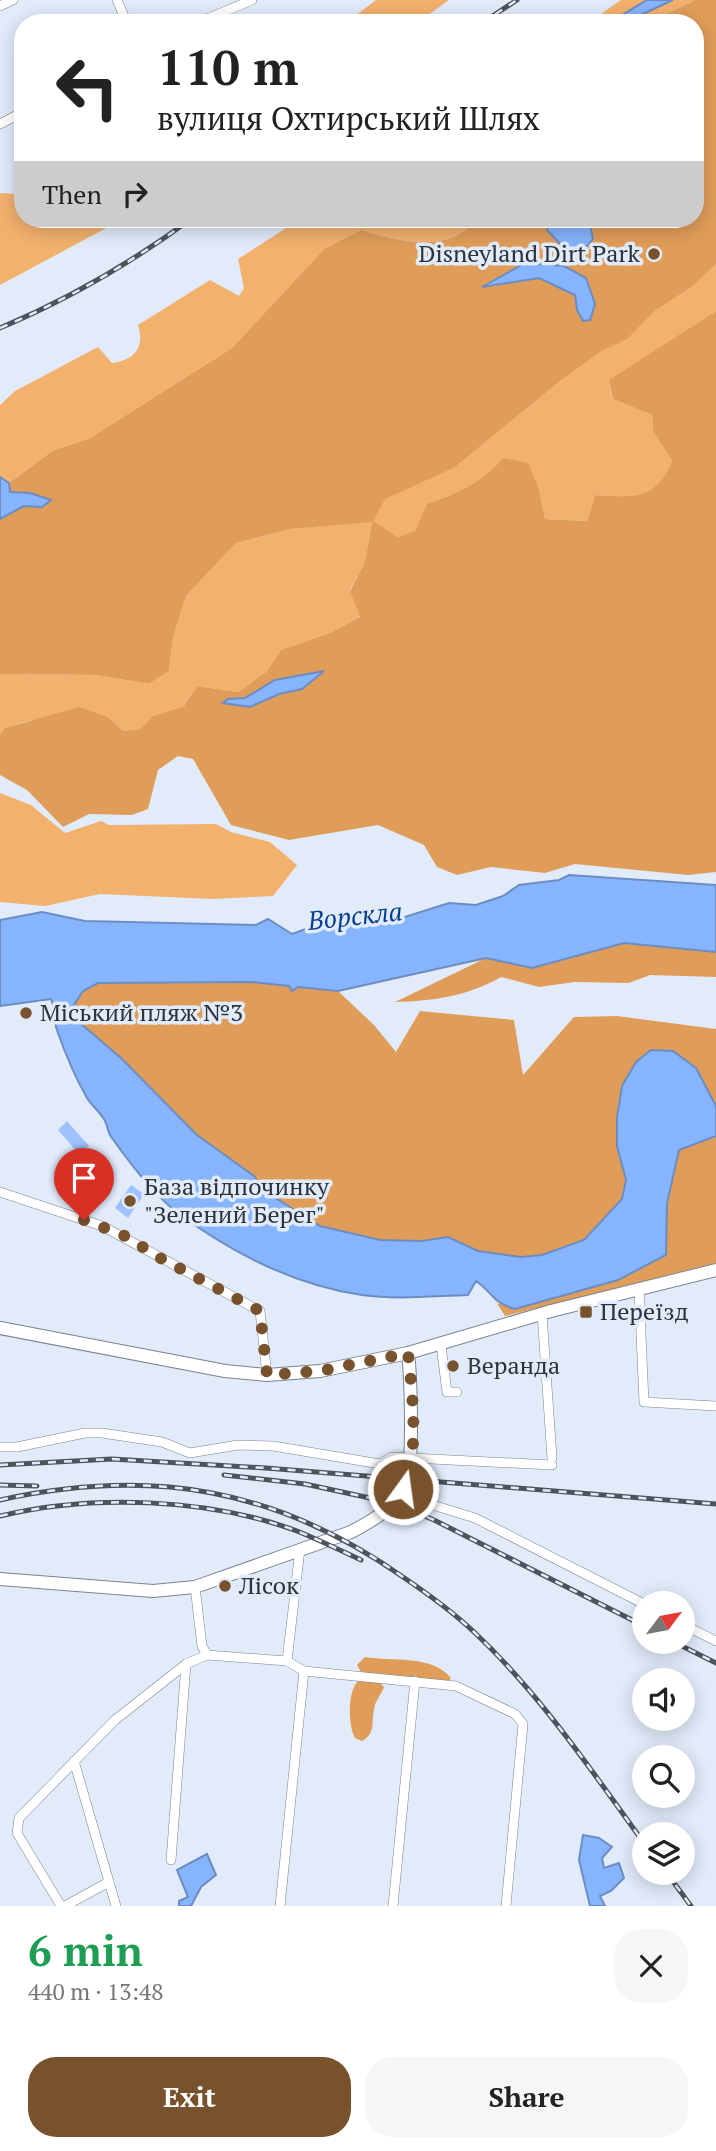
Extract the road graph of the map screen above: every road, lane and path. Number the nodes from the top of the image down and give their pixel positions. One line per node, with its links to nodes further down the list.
1 (13, 0): 3 (street)
2 (251, 0): 4 (street)
3 (0, 6)
4 (219, 14)
5 (0, 1192): 12 (street)
6 (716, 1270): 7 (main road)
7 (639, 1289): 8 (main road); 14 (street)
8 (542, 1314): 10 (main road); 16 (street)
9 (0, 1328): 12 (main road)
10 (441, 1345): 11 (main road); 13 (street)
11 (408, 1353): 12 (main road); 16 (main road)
12 (267, 1375)
13 (457, 1392)
14 (716, 1406)
15 (0, 1447): 16 (street)
16 (411, 1459): 17 (main road)
17 (400, 1495): 18 (main road); 21 (street)
18 (300, 1549): 20 (main road); 25 (street)
19 (0, 1579): 20 (main road)
20 (195, 1587): 24 (street)
21 (632, 1598)
22 (695, 1630): 23 (street)
23 (716, 1641)
24 (207, 1655): 25 (street); 26 (street)
25 (287, 1661): 27 (street)
26 (186, 1664): 29 (street); 30 (street)
27 (304, 1671): 28 (street); 34 (street)
28 (415, 1681): 35 (street); 36 (street)
29 (74, 1761): 31 (street); 32 (street)
30 (171, 1860)
31 (109, 1882): 32 (street); 33 (street)
32 (63, 1906)
33 (116, 1906)
34 (281, 1906)
35 (393, 1906)
36 (506, 1906)

